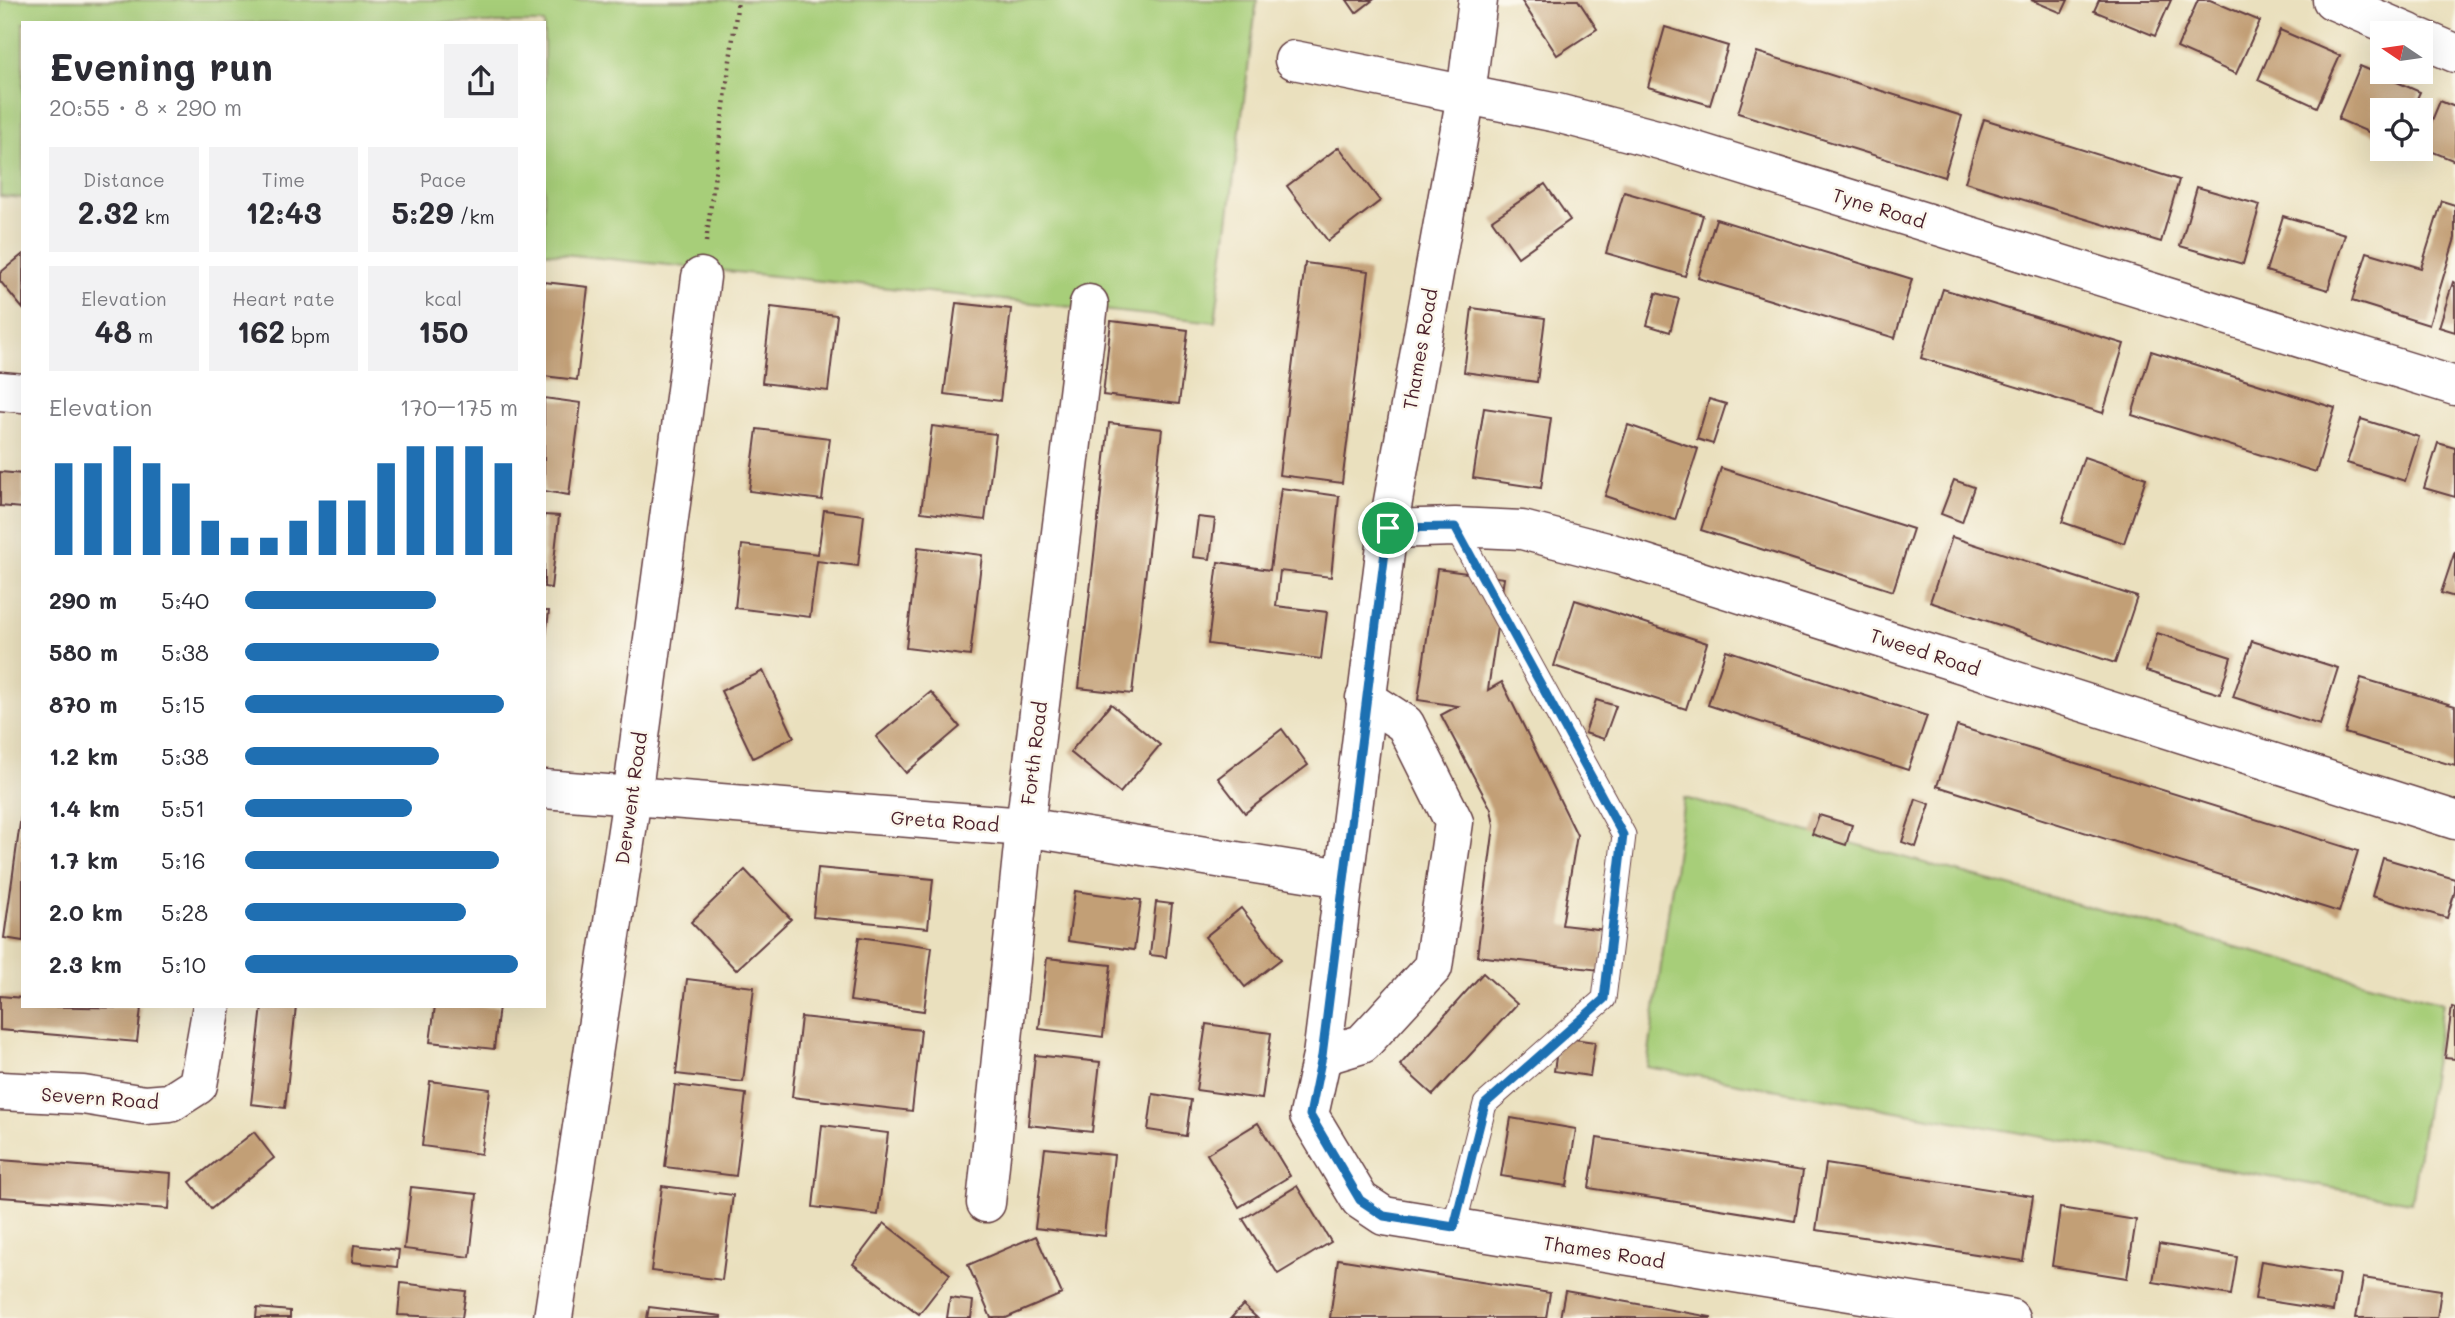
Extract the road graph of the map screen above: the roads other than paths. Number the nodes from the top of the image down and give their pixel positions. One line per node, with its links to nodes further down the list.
1 (1478, 0): 7 (street, Thames Road)
2 (2332, 0): 3 (street)
3 (2381, 21)
4 (2433, 44): 5 (street)
5 (2455, 53)
6 (1294, 60): 7 (street, Tyne Road)
7 (1466, 95): 10 (street, Tyne Road); 14 (street, Thames Road)
8 (701, 277): 17 (street, Derwent Road)
9 (1089, 304): 19 (street, Forth Road)
10 (2455, 386)
11 (0, 391): 12 (street)
12 (21, 393)
13 (1455, 527): 14 (street, Tweed Road); 18 (street, Tweed Road); 25 (lane)
14 (1388, 528): 15 (street, Thames Road)
15 (1365, 698): 20 (street, Thames Road); 22 (street)
16 (546, 789): 17 (street, Greta Road)
17 (632, 797): 19 (street, Greta Road); 26 (street, Derwent Road)
18 (2455, 820)
19 (1025, 827): 20 (street, Greta Road); 24 (street, Forth Road)
20 (1343, 878): 22 (street, Thames Road)
21 (212, 1008): 23 (street, Severn Road)
22 (1322, 1056): 25 (street, Thames Road)
23 (0, 1091)
24 (986, 1203)
25 (1454, 1227): 27 (street, Thames Road)
26 (553, 1318)
27 (2010, 1318)

